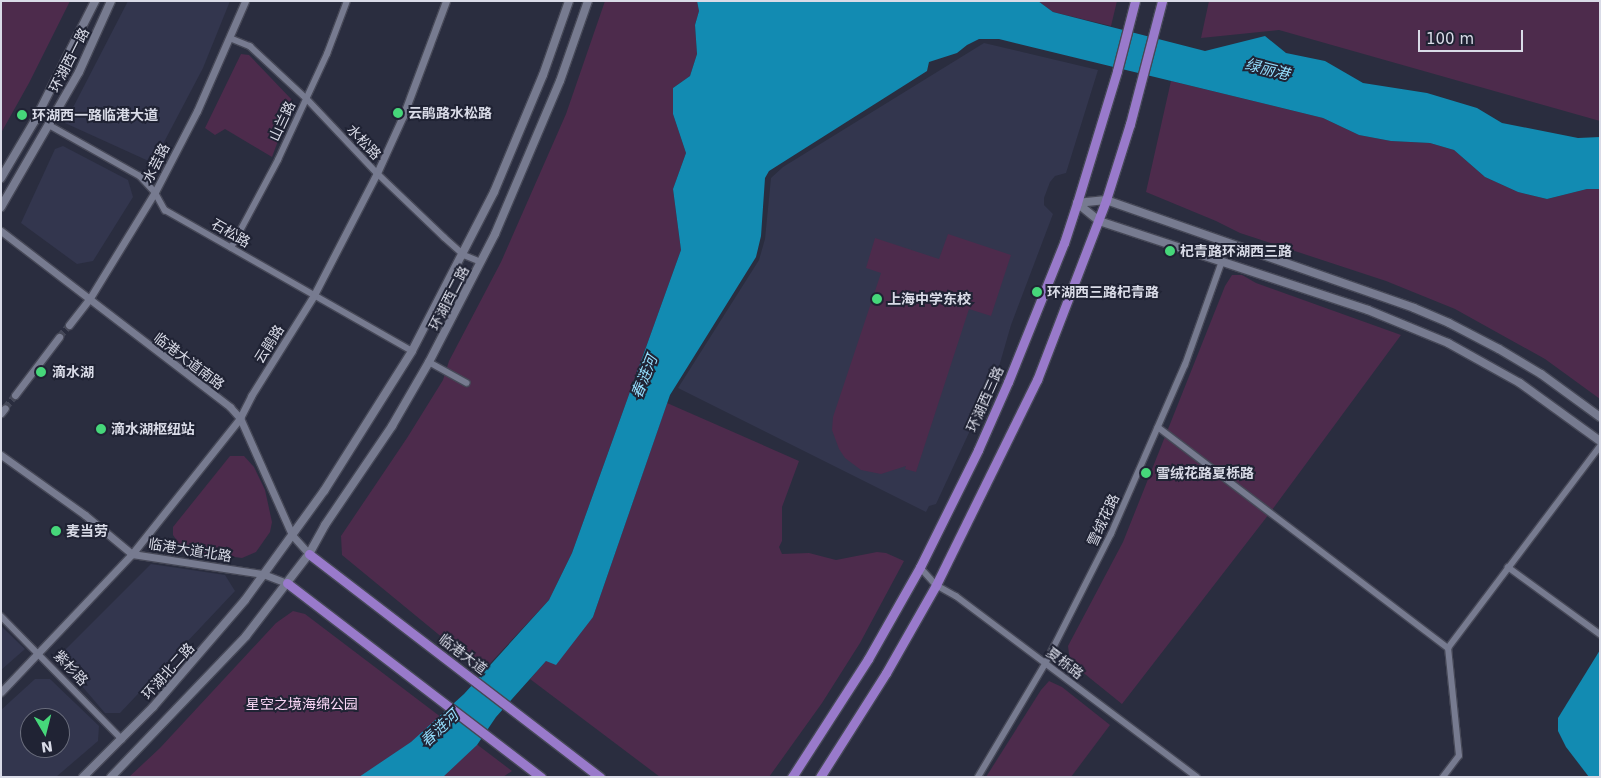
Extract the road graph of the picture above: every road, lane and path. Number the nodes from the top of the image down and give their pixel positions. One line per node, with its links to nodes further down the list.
1 (95, 1): 14 (main road, 环湖西一路)
2 (111, 1): 12 (main road, 环湖西一路)
3 (245, 1): 10 (street, 水芸路)
4 (348, 1): 11 (street, 山兰路)
5 (446, 1): 13 (street, 云鹃路)
6 (569, 1): 22 (main road, 环湖西二路)
7 (588, 1): 24 (main road, 环湖西二路)
8 (1135, 1): 17 (main road, 环湖西三路)
9 (1162, 1): 16 (main road)
10 (230, 38): 11 (street, 水松路); 15 (street, 水芸路)
11 (306, 99): 13 (street, 水松路); 21 (street, 山兰路)
12 (49, 126): 15 (street, 石松路); 18 (main road, 环湖西一路)
13 (377, 174): 22 (street, 水松路); 25 (street, 云鹃路)
14 (1, 178)
15 (155, 192): 21 (street, 石松路); 26 (street, 水芸路)
16 (1106, 200): 17 (main road); 19 (main road); 33 (main road)
17 (1077, 203): 19 (main road); 42 (main road, 环湖西三路)
18 (1, 206)
19 (1099, 221): 23 (main road); 46 (main road)
20 (1, 231): 26 (street, 临港大道南路)
21 (232, 248): 25 (street, 石松路)
22 (464, 255): 24 (street, 水松路); 29 (main road, 环湖西二路)
23 (1222, 261): 35 (street, 雪绒花路); 36 (main road)
24 (481, 262): 30 (main road, 环湖西二路)
25 (314, 295): 29 (street, 石松路); 34 (street, 云鹃路)
26 (90, 298): 27 (street, 水芸路); 34 (street, 临港大道南路)
27 (69, 325)
28 (60, 337): 32 (street)
29 (412, 351): 39 (main road, 环湖西二路)
30 (429, 362): 31 (street); 41 (main road, 环湖西二路)
31 (468, 383)
32 (15, 395)
33 (1600, 417)
34 (240, 418): 39 (street, 临港大道南路); 40 (street, 云鹃路)
35 (1158, 427): 49 (street); 51 (street, 雪绒花路)
36 (1600, 441)
37 (1600, 446): 43 (street)
38 (1, 455): 40 (street, 临港大道北路)
39 (292, 535): 41 (street, 临港大道南路); 44 (main road, 环湖西二路)
40 (132, 554): 44 (street, 临港大道北路); 50 (street, 云鹃路)
41 (309, 554): 45 (main road, 环湖西二路); 57 (main road, 临港大道)
42 (920, 567): 46 (street, 夏栎路); 58 (main road, 环湖西三路)
43 (1508, 567): 48 (street); 49 (street)
44 (263, 574): 45 (street, 临港大道北路); 53 (main road, 环湖北二路)
45 (287, 583): 55 (main road); 56 (main road)
46 (936, 585): 51 (street, 夏栎路); 59 (main road)
47 (1, 616): 50 (street, 紫杉路)
48 (1600, 634)
49 (1448, 648): 62 (street)
50 (40, 653): 52 (street, 云鹃路); 53 (street, 紫杉路)
51 (1045, 664): 60 (street, 雪绒花路); 61 (street, 夏栎路)
52 (1, 692)
53 (122, 739): 54 (main road, 环湖北二路)
54 (83, 777)
55 (111, 777)
56 (541, 777)
57 (600, 777)
58 (792, 777)
59 (820, 777)
60 (978, 777)
61 (1197, 777)
62 (1443, 777)

